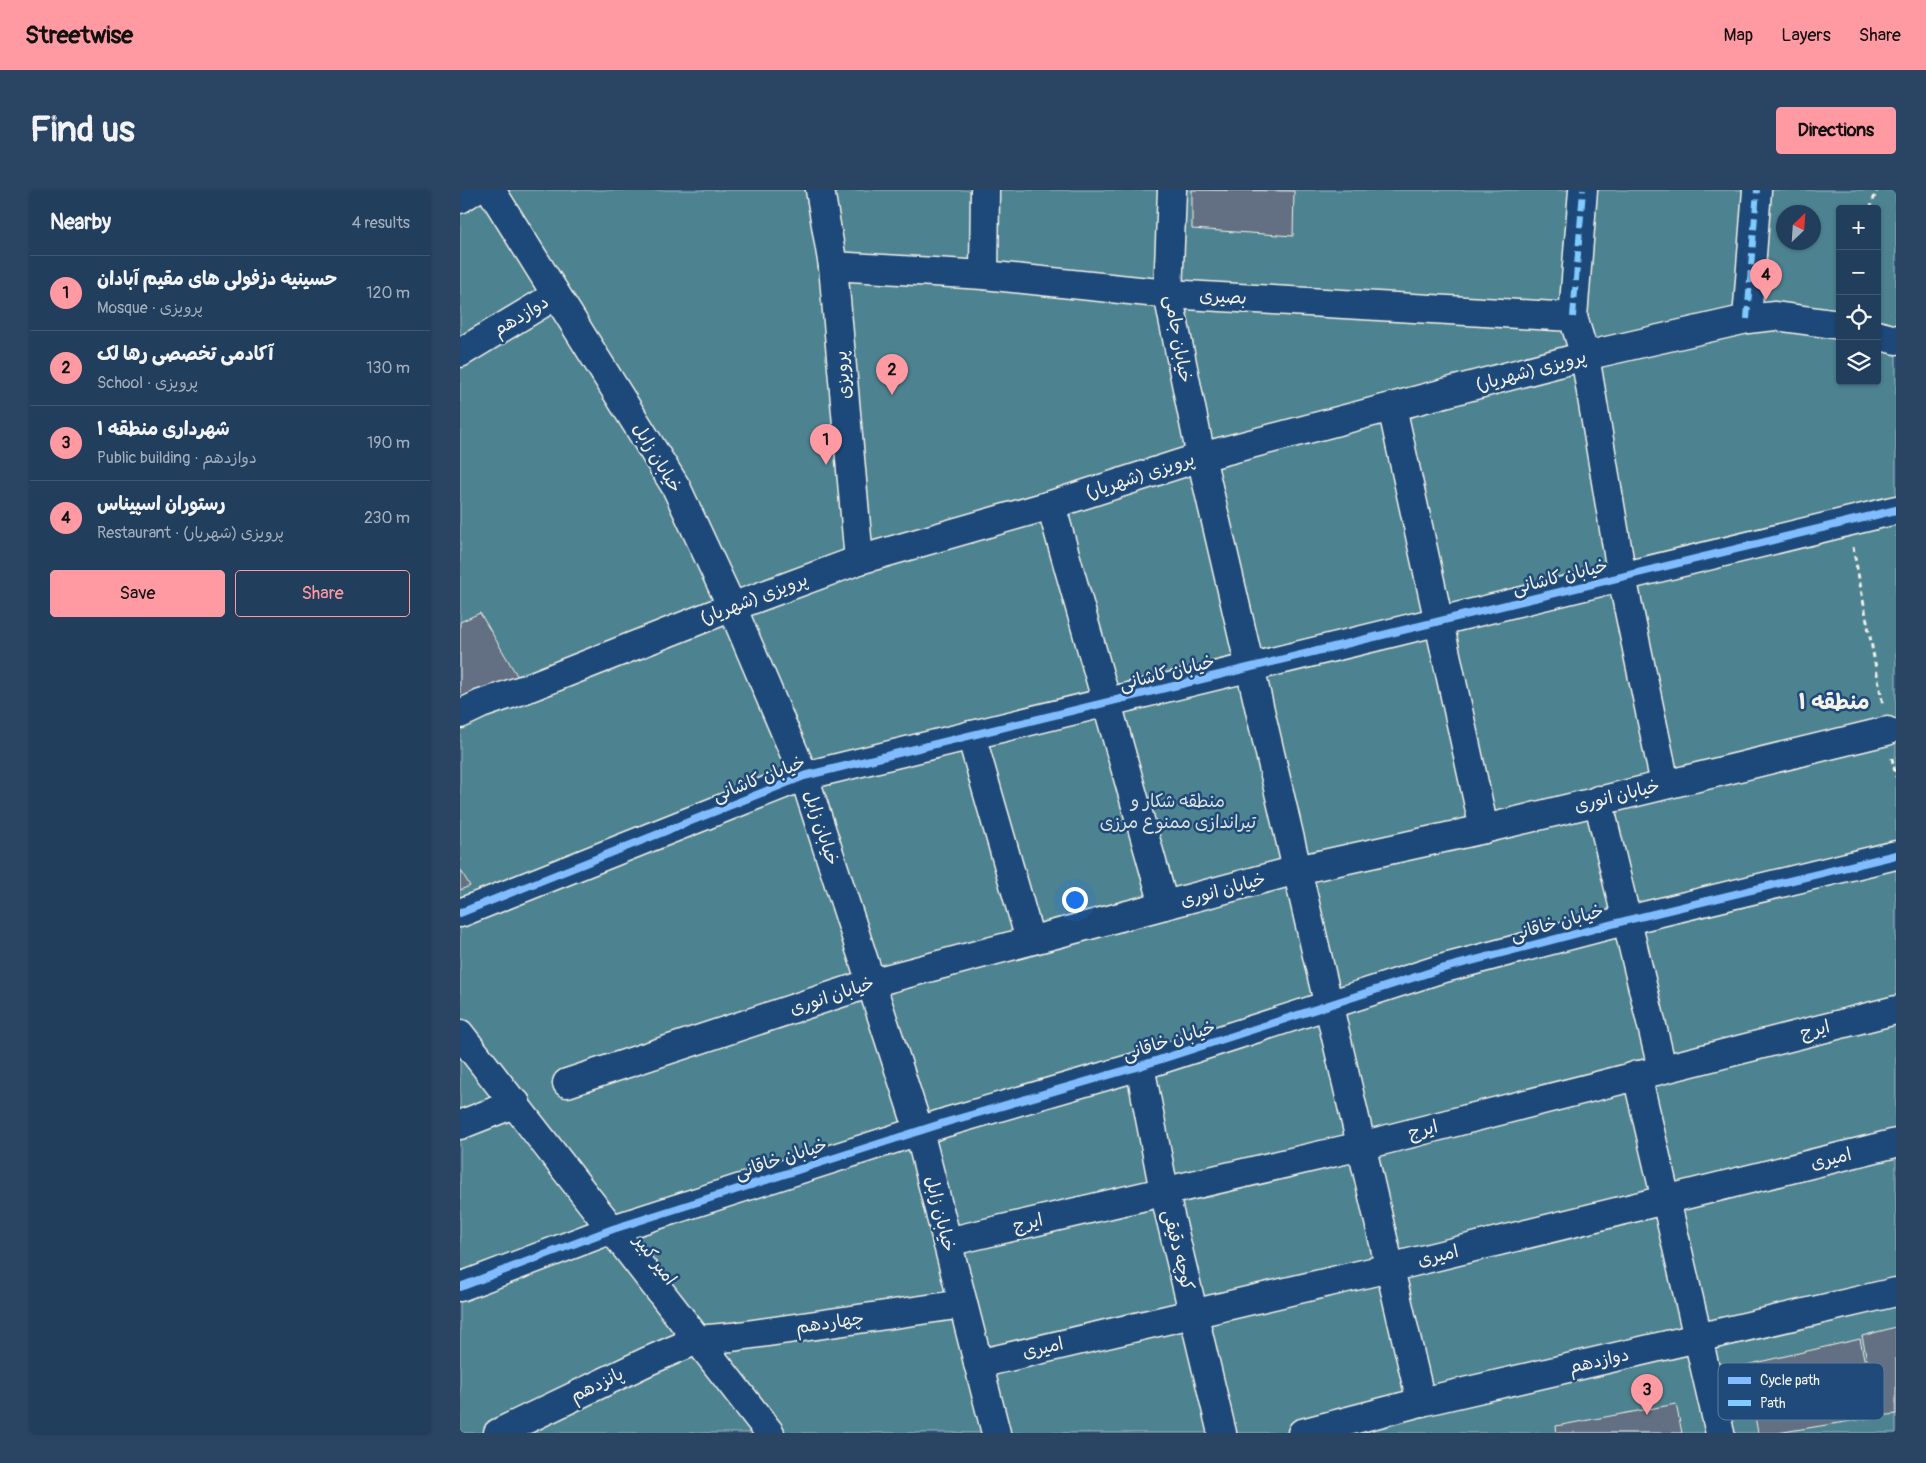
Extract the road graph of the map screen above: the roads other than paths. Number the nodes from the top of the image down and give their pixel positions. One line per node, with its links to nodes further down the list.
1 (474, 190): 8 (street)
2 (491, 190): 12 (street, خیابان زابل)
3 (820, 190): 9 (street, پرویزی)
4 (986, 190): 10 (street)
5 (1172, 190): 11 (street, خیابان جامی)
6 (1583, 190): 13 (street)
7 (1757, 190): 14 (street)
8 (460, 199)
9 (833, 266): 10 (street, بصیری); 24 (street, پرویزی)
10 (984, 275): 11 (street, بصیری)
11 (1168, 294): 13 (street, بصیری); 21 (street, خیابان جامی)
12 (556, 296): 18 (street, دوازدهم); 26 (street, خیابان زابل)
13 (1573, 317): 19 (street)
14 (1747, 319): 15 (street, پرویزی (شهریار)); 19 (street, پرویزی (شهریار))
15 (1836, 324)
16 (1881, 336): 17 (street)
17 (1896, 340)
18 (460, 353)
19 (1585, 356): 20 (street, پرویزی (شهریار)); 25 (street)
20 (1392, 407): 21 (street, پرویزی (شهریار)); 27 (street)
21 (1201, 457): 22 (street, پرویزی (شهریار)); 28 (street, خیابان جامی)
22 (1051, 505): 24 (street, پرویزی (شهریار)); 29 (street)
23 (1896, 510): 25 (street, خیابان کاشانی)
24 (859, 560): 26 (street, پرویزی (شهریار))
25 (1622, 577): 27 (street, خیابان کاشانی); 34 (street)
26 (732, 607): 30 (street, پرویزی (شهریار)); 33 (street, خیابان زابل)
27 (1438, 622): 28 (street, خیابان کاشانی); 36 (street)
28 (1250, 668): 29 (street, خیابان کاشانی); 38 (street, خیابان جامی)
29 (1107, 703): 32 (street, خیابان کاشانی); 39 (street)
30 (460, 714)
31 (1887, 731): 34 (street, خیابان انوری)
32 (971, 736): 33 (street, خیابان کاشانی); 42 (street)
33 (804, 776): 40 (street, خیابان کاشانی); 43 (street, خیابان زابل)
34 (1665, 784): 35 (street, خیابان انوری)
35 (1598, 800): 36 (street, خیابان انوری); 41 (street)
36 (1484, 829): 38 (street, خیابان انوری)
37 (1896, 855): 41 (street, خیابان خاقانی)
38 (1297, 870): 39 (street, خیابان انوری); 44 (street, خیابان جامی)
39 (1164, 905): 42 (street, خیابان انوری)
40 (460, 913)
41 (1628, 920): 44 (street, خیابان خاقانی); 48 (street)
42 (1030, 940): 43 (street, خیابان انوری)
43 (871, 983): 49 (street, خیابان انوری); 52 (street, خیابان زابل)
44 (1329, 1007): 47 (street, خیابان خاقانی); 54 (street, خیابان جامی)
45 (1896, 1010): 48 (street, ایرج)
46 (460, 1034): 50 (street, امیر کبیر)
47 (1140, 1066): 52 (street, خیابان خاقانی); 55 (street, کوچه دقیقی)
48 (1649, 1071): 54 (street, ایرج); 56 (street)
49 (567, 1083)
50 (516, 1104): 51 (street); 57 (street, امیر کبیر)
51 (460, 1125)
52 (919, 1131): 57 (street, خیابان خاقانی); 58 (street, خیابان زابل)
53 (1896, 1143): 56 (street, امیری)
54 (1361, 1146): 55 (street, ایرج); 59 (street, خیابان جامی)
55 (1164, 1191): 58 (street, ایرج); 63 (street, کوچه دقیقی)
56 (1666, 1200): 59 (street, امیری); 64 (street)
57 (613, 1229): 60 (street, خیابان خاقانی); 65 (street, امیر کبیر)
58 (947, 1242): 62 (street, خیابان زابل)
59 (1389, 1268): 63 (street, امیری); 67 (street, خیابان جامی)
60 (460, 1287)
61 (1896, 1292): 64 (street, دوازدهم)
62 (963, 1304): 65 (street, چهاردهم); 66 (street, خیابان زابل)
63 (1194, 1313): 66 (street, امیری); 71 (street, کوچه دقیقی)
64 (1698, 1338): 67 (street, دوازدهم); 73 (street)
65 (697, 1340): 68 (street, پانزدهم); 69 (street, امیر کبیر)
66 (978, 1364): 70 (street, خیابان زابل)
67 (1421, 1402): 72 (street, دوازدهم)
68 (498, 1433)
69 (770, 1433)
70 (996, 1433)
71 (1222, 1433)
72 (1302, 1433)
73 (1720, 1433)

